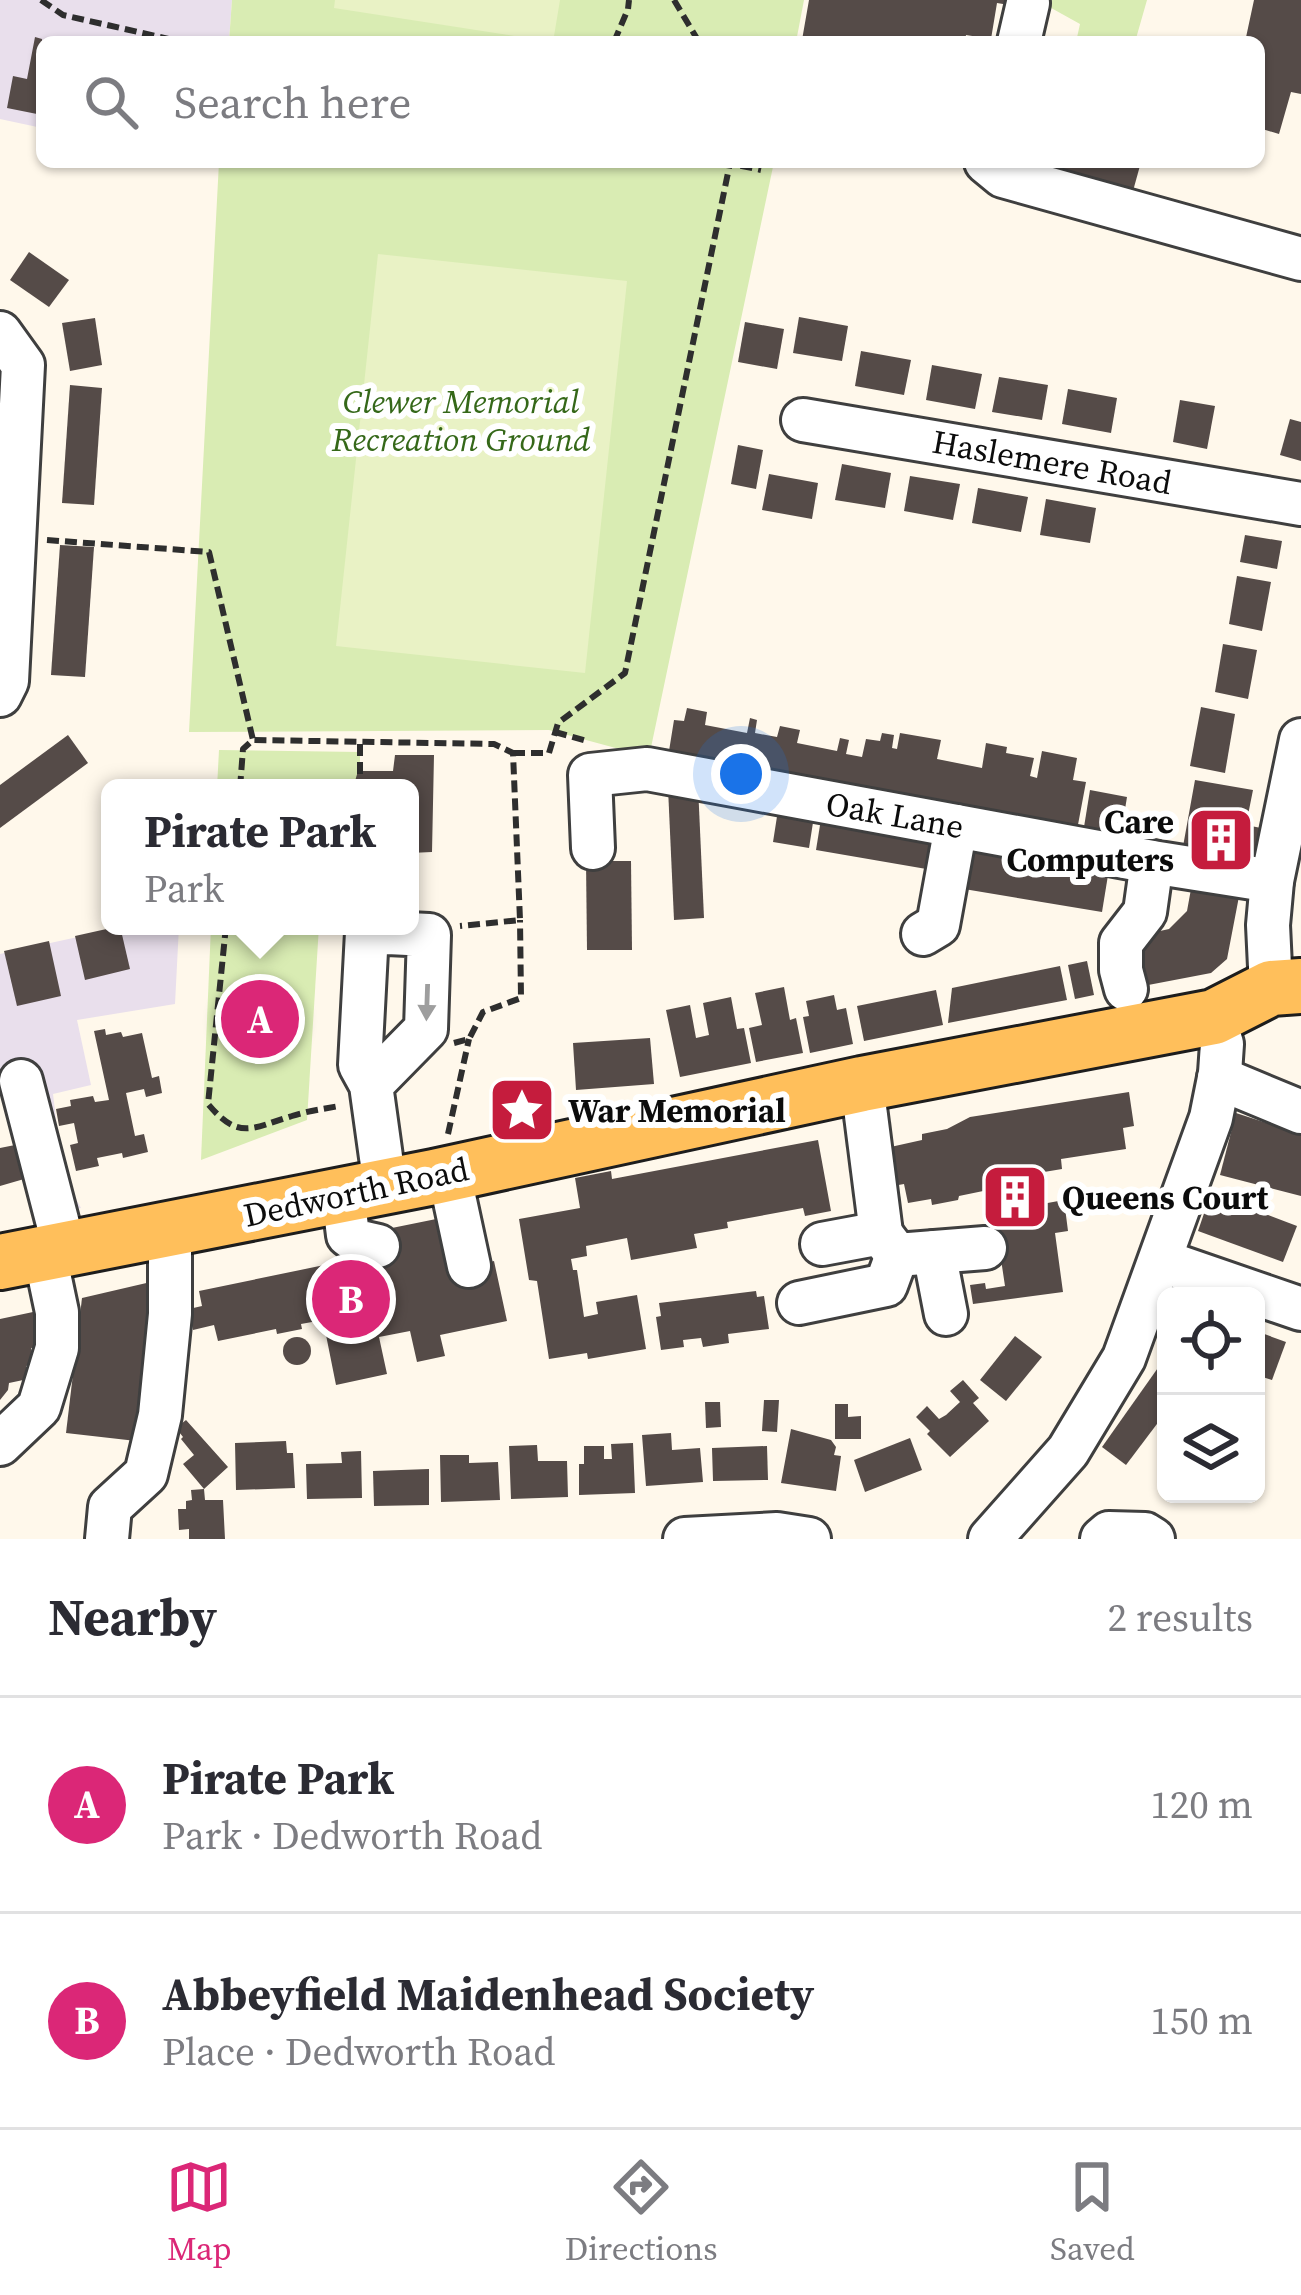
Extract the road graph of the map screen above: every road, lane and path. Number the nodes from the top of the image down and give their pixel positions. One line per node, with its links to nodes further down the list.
1 (41, 0): 4 (path)
2 (628, 0): 5 (path)
3 (674, 0): 6 (path)
4 (156, 36)
5 (617, 36)
6 (695, 36)
7 (726, 168): 18 (path)
8 (993, 168): 9 (street)
9 (1301, 259)
10 (0, 333): 13 (street)
11 (803, 420): 12 (street, Haslemere Road)
12 (1301, 504)
13 (14, 537): 14 (street); 15 (path)
14 (0, 694)
15 (253, 740): 17 (path); 19 (path)
16 (1301, 740): 24 (street)
17 (360, 742): 18 (path); 20 (path)
18 (513, 753): 25 (path)
19 (240, 779)
20 (360, 779)
21 (956, 826): 22 (street, Oak Lane); 23 (street, Oak Lane); 27 (street)
22 (593, 848)
23 (1152, 862): 24 (street, Oak Lane); 30 (street)
24 (1272, 881): 29 (street)
25 (520, 920): 26 (path); 32 (path)
26 (457, 927)
27 (923, 934)
28 (225, 935): 37 (path)
29 (1286, 987): 31 (main road, Dedworth Road)
30 (1126, 989)
31 (1214, 1017): 34 (street); 36 (main road, Dedworth Road)
32 (469, 1039): 33 (path); 39 (path)
33 (447, 1046)
34 (1219, 1078): 38 (street); 47 (street)
35 (21, 1081): 46 (street)
36 (862, 1084): 39 (main road, Dedworth Road); 44 (street)
37 (355, 1095): 40 (street)
38 (1301, 1112)
39 (453, 1173): 40 (main road, Dedworth Road); 48 (street)
40 (364, 1191): 41 (main road, Dedworth Road); 43 (street)
41 (170, 1230): 46 (main road, Dedworth Road); 53 (street)
42 (822, 1244): 44 (street)
43 (378, 1246)
44 (904, 1246): 45 (street); 49 (street); 51 (street)
45 (985, 1248)
46 (37, 1256): 52 (street)
47 (1162, 1261): 50 (street); 56 (street)
48 (469, 1266)
49 (799, 1304)
50 (1301, 1309)
51 (946, 1314)
52 (0, 1444)
53 (107, 1539)
54 (685, 1539): 55 (street)
55 (809, 1539)
56 (990, 1539)
57 (1102, 1539): 58 (street)
58 (1153, 1539)

